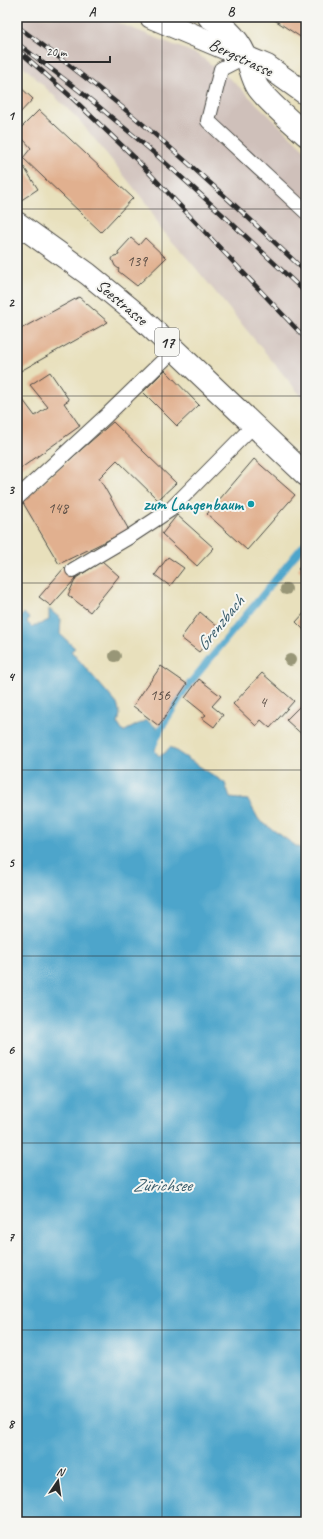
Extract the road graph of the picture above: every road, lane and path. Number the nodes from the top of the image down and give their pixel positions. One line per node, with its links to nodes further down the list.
1 (151, 17): 3 (main road, Bergstrasse)
2 (209, 17): 3 (main road)
3 (246, 56): 4 (main road, Bergstrasse); 5 (main road); 6 (lane)
4 (306, 94)
5 (306, 135)
6 (306, 212)
7 (17, 222): 8 (main road, Seestrasse / 17)
8 (175, 349): 9 (main road, Seestrasse / 17); 11 (lane)
9 (254, 425): 10 (main road, Seestrasse / 17); 12 (lane)
10 (306, 475)
11 (17, 498)
12 (73, 570)

